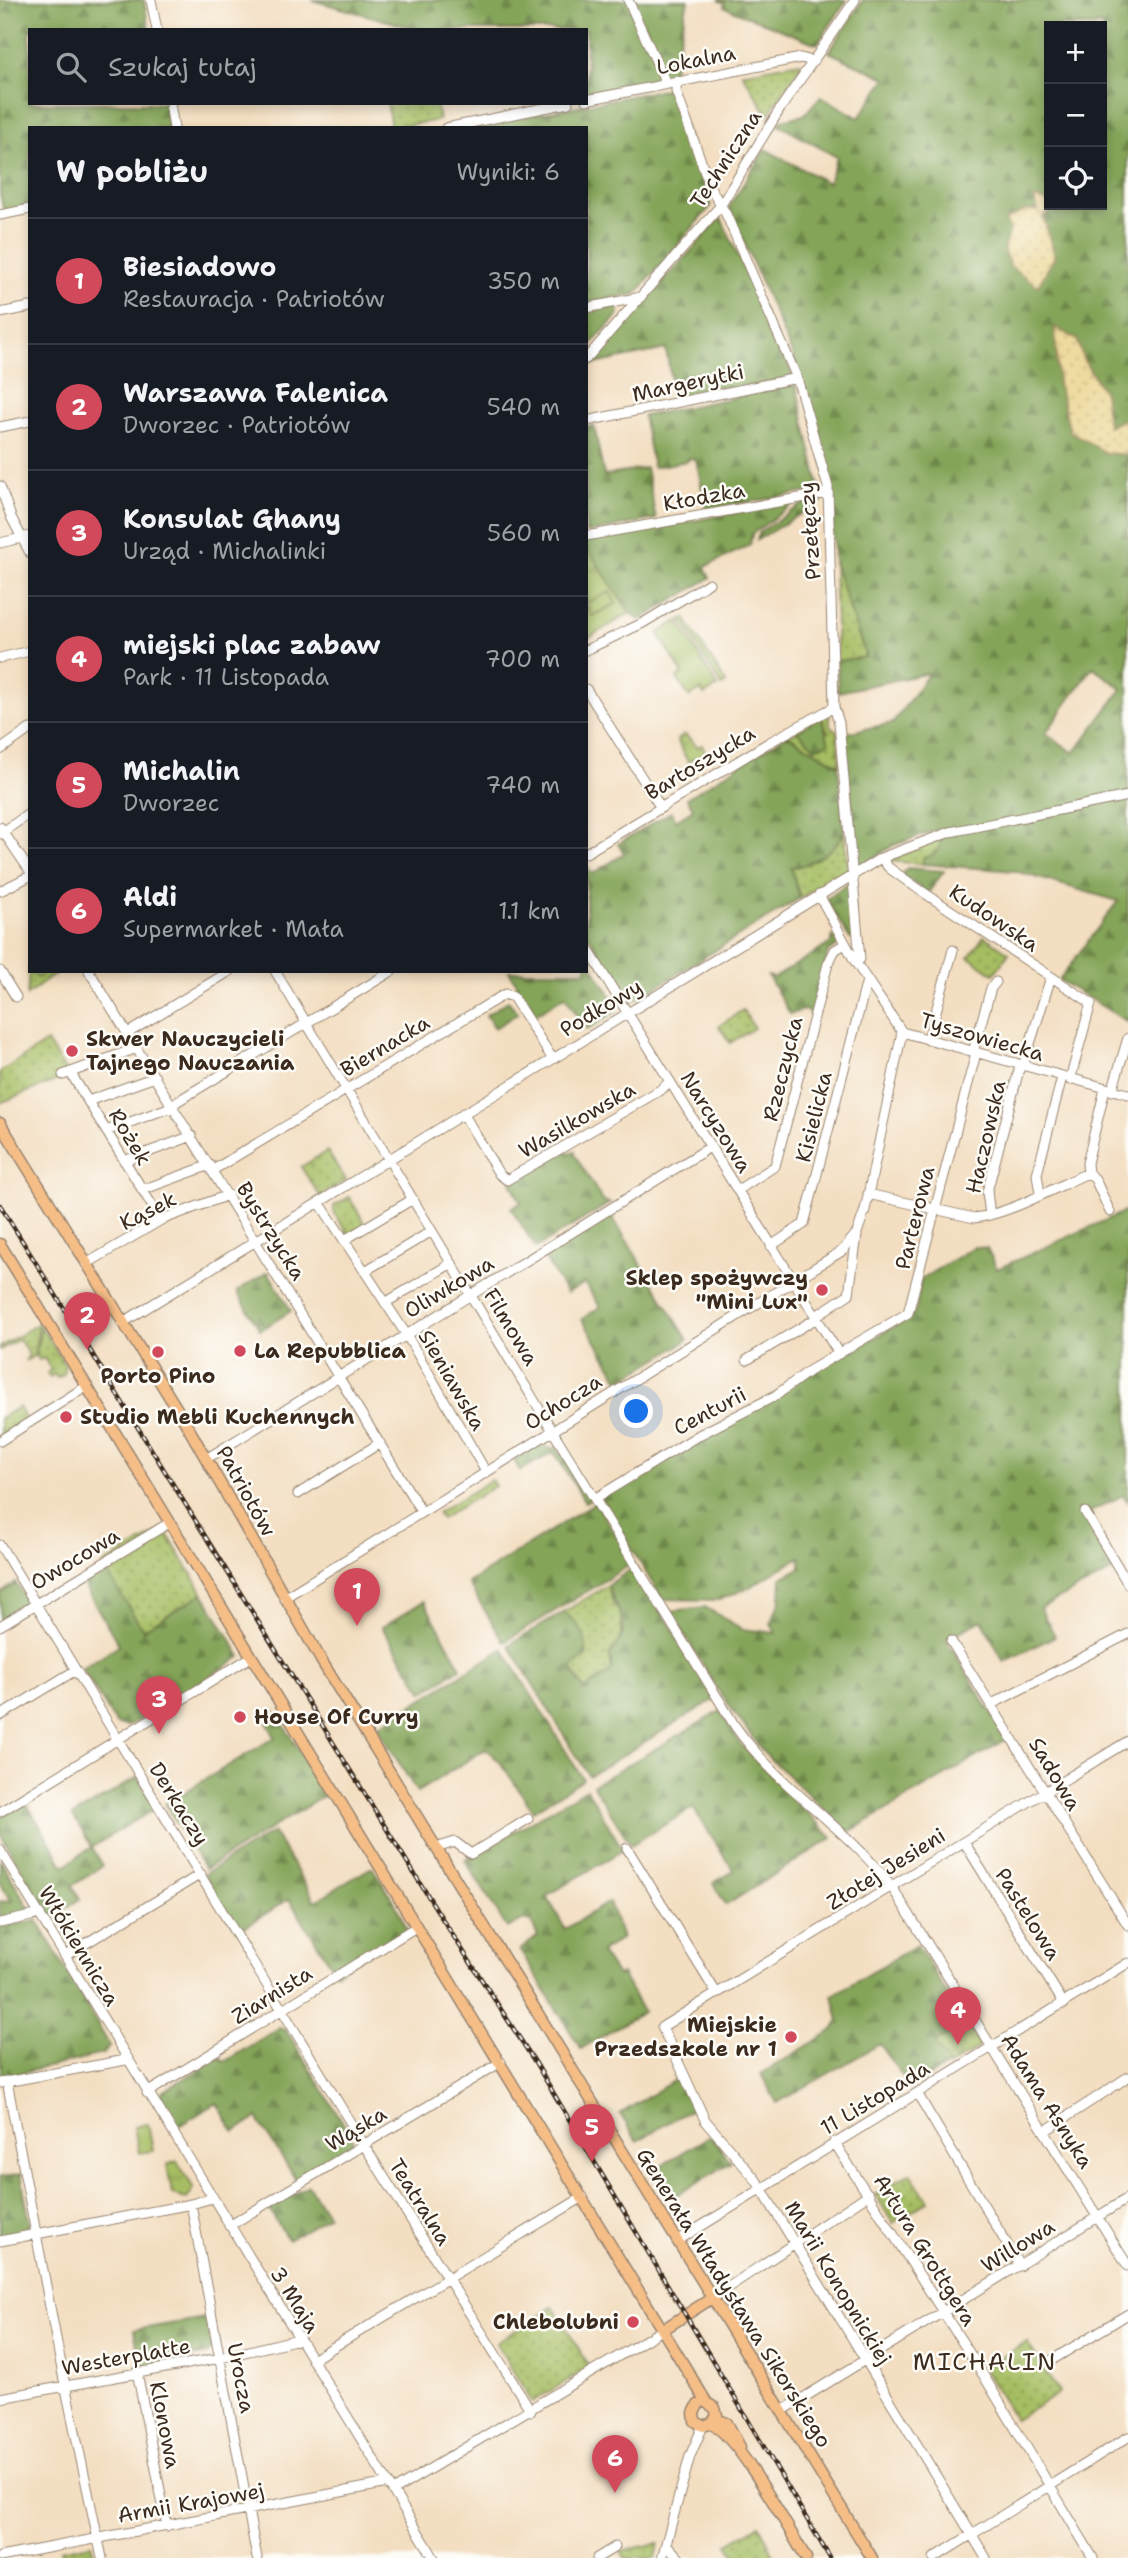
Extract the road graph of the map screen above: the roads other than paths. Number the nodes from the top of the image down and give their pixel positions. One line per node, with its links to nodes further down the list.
1 (151, 0): 4 (street)
2 (628, 0): 7 (street)
3 (855, 0): 5 (street, Techniczna)
4 (157, 28)
5 (812, 61): 6 (street, Lokalna); 13 (street, Techniczna)
6 (677, 81): 7 (street, Lokalna); 13 (street, Przełęczy)
7 (666, 83): 8 (street, Lokalna)
8 (588, 100)
9 (170, 105): 11 (street)
10 (558, 105): 12 (street)
11 (174, 126)
12 (456, 126)
13 (721, 205): 16 (street, Techniczna); 21 (street, Przełęczy)
14 (28, 209): 15 (street)
15 (0, 215)
16 (641, 297): 18 (street); 20 (street, Techniczna)
17 (28, 307): 19 (street)
18 (588, 308)
19 (0, 313)
20 (588, 357)
21 (797, 378): 23 (street, Margerytki); 26 (street, Przełęczy)
22 (28, 421): 24 (street)
23 (588, 421)
24 (0, 427)
25 (0, 486): 28 (street)
26 (828, 493): 27 (street, Kłodzka); 35 (street, Przełęczy)
27 (588, 536)
28 (25, 537): 29 (street)
29 (0, 543)
30 (709, 583): 31 (street)
31 (588, 649)
32 (28, 652): 33 (street)
33 (0, 658)
34 (588, 693): 39 (street)
35 (834, 707): 39 (street, Bartoszycka); 45 (street, Przełęczy)
36 (28, 730): 37 (street)
37 (0, 750)
38 (1128, 796): 43 (street, Podkowy)
39 (661, 808): 42 (street, Bartoszycka)
40 (28, 814): 41 (street)
41 (1, 831): 44 (street)
42 (588, 852)
43 (881, 858): 45 (street, Podkowy); 58 (street, Kudowska)
44 (28, 871)
45 (853, 874): 48 (street, Podkowy); 52 (street, Przełęczy)
46 (28, 875): 47 (street)
47 (0, 891)
48 (819, 895): 49 (street, Tyszowiecka); 62 (street, Podkowy)
49 (845, 944): 52 (street, Tyszowiecka); 90 (street, Rzeczycka)
50 (588, 949): 62 (street, Narcyzowa)
51 (953, 950): 67 (street)
52 (856, 963): 59 (street, Tyszowiecka)
53 (0, 971): 61 (street)
54 (90, 973): 65 (street, Bystrzycka)
55 (227, 973): 65 (street)
56 (276, 973): 63 (street, Filmowa)
57 (389, 973): 63 (street)
58 (1051, 976): 71 (street, Haczowska); 73 (street, Kudowska)
59 (867, 980): 64 (street, Tyszowiecka); 105 (street, Kisielicka)
60 (996, 982): 69 (street, Parterowa)
61 (16, 997)
62 (628, 1012): 70 (street, Podkowy); 74 (street, Narcyzowa)
63 (307, 1023): 75 (street, Filmowa); 79 (street)
64 (902, 1032): 67 (street, Tyszowiecka); 91 (street, Ochocza)
65 (128, 1033): 68 (street, Bystrzycka)
66 (1128, 1038): 76 (street)
67 (929, 1040): 69 (street, Tyszowiecka)
68 (137, 1048): 72 (street, Bystrzycka); 78 (street, Rożek)
69 (975, 1053): 71 (street, Tyszowiecka); 96 (street, Parterowa)
70 (552, 1058): 75 (street, Biernacka); 80 (street, Podkowy)
71 (1021, 1066): 73 (street, Tyszowiecka); 98 (street, Haczowska)
72 (155, 1077): 78 (street); 79 (street, Bystrzycka)
73 (1066, 1078): 76 (street, Tyszowiecka); 92 (street)
74 (670, 1081): 80 (street, Wasilkowska); 84 (street, Narcyzowa)
75 (347, 1089): 85 (street, Filmowa); 87 (street, Biernacka)
76 (1109, 1090): 77 (street, Tyszowiecka); 88 (street)
77 (1128, 1094)
78 (88, 1101): 82 (street, Rożek)
79 (173, 1105): 82 (street); 83 (street, Bystrzycka)
80 (463, 1114): 85 (street, Podkowy)
81 (0, 1124): 107 (main road, Patriotów)
82 (106, 1131): 86 (street, Rożek)
83 (192, 1136): 86 (street); 87 (street, Bystrzycka)
84 (710, 1147): 90 (street, Narcyzowa); 110 (street, Oliwkowa)
85 (390, 1158): 94 (street, Filmowa); 95 (street, Podkowy)
86 (124, 1161): 89 (street, Rożek)
87 (211, 1168): 89 (street, Biernacka); 93 (street, Bystrzycka)
88 (1088, 1172): 92 (street); 97 (street)
89 (142, 1190): 99 (street, Rożek)
90 (738, 1191): 105 (street, Narcyzowa)
91 (868, 1194): 96 (street); 101 (street, Ochocza)
92 (1040, 1194): 98 (street)
93 (228, 1195): 99 (street, Kąsek); 103 (street, Bystrzycka)
94 (413, 1199): 100 (street, Filmowa); 102 (street)
95 (319, 1202): 102 (street, Sieniawska); 103 (street, Podkowy)
96 (935, 1209): 98 (street); 115 (street, Parterowa)
97 (1110, 1212)
98 (990, 1215)
99 (161, 1220): 107 (street, Kąsek)
100 (432, 1231): 106 (street, Filmowa); 108 (street)
101 (857, 1233): 109 (street, Ochocza); 112 (street, Ochocza)
102 (346, 1239): 108 (street, Sieniawska)
103 (257, 1240): 113 (street, Podkowy); 117 (street, Bystrzycka)
104 (0, 1244): 118 (main road)
105 (771, 1246): 109 (street, Narcyzowa)
106 (452, 1263): 110 (street, Filmowa); 111 (street)
107 (86, 1264): 113 (main road, Patriotów)
108 (365, 1271): 111 (street, Sieniawska)
109 (794, 1282): 112 (street, Narcyzowa); 119 (street, Ochocza)
110 (471, 1294): 114 (street, Oliwkowa); 119 (street, Filmowa)
111 (385, 1303): 114 (street, Sieniawska)
112 (816, 1317): 115 (street, Narcyzowa); 116 (street)
113 (122, 1322): 122 (main road, Patriotów)
114 (406, 1334): 117 (street, Oliwkowa); 123 (street, Sieniawska)
115 (839, 1354): 125 (street, Centurii)
116 (747, 1360)
117 (338, 1376): 121 (street, Bystrzycka); 122 (street, Oliwkowa)
118 (86, 1387): 120 (street); 128 (main road)
119 (552, 1430): 123 (street, Ochocza); 125 (street, Filmowa)
120 (0, 1441)
121 (380, 1443): 124 (street); 126 (street, Bystrzycka)
122 (206, 1459): 131 (main road, Patriotów)
123 (486, 1472): 126 (street, Ochocza)
124 (298, 1494)
125 (596, 1498): 138 (street, Filmowa)
126 (421, 1511): 131 (street, Ochocza)
127 (1084, 1512): 130 (street)
128 (169, 1523): 132 (street, Owocowa); 136 (main road)
129 (0, 1545): 132 (street, Derkaczy)
130 (1128, 1584)
131 (284, 1598): 148 (main road, Patriotów)
132 (36, 1604): 133 (street, Owocowa); 137 (street, Derkaczy)
133 (0, 1626)
134 (1128, 1634): 139 (street)
135 (951, 1641): 139 (street, Sadowa)
136 (251, 1657): 141 (street); 157 (main road)
137 (76, 1670): 140 (street); 141 (street, Derkaczy)
138 (720, 1700): 153 (street, Adama Asnyka)
139 (992, 1704): 144 (street, Sadowa)
140 (0, 1716)
141 (118, 1739): 145 (street); 151 (street, Derkaczy)
142 (1125, 1742): 143 (street); 144 (street, Złotej Jesieni)
143 (1128, 1753)
144 (1045, 1791): 147 (street, Złotej Jesieni); 156 (street, Sadowa)
145 (0, 1812)
146 (528, 1819): 148 (street)
147 (964, 1842): 153 (street, Złotej Jesieni); 161 (street, Pastelowa)
148 (436, 1848): 152 (main road, Patriotów)
149 (627, 1848): 160 (street)
150 (1, 1854): 154 (street, Włókiennicza)
151 (201, 1874): 158 (street); 162 (street, Derkaczy)
152 (455, 1879): 184 (main road, Generała Władysława Sikorskiego)
153 (892, 1886): 160 (street, Złotej Jesieni); 164 (street, Adama Asnyka)
154 (40, 1914): 155 (street); 158 (street, Włókiennicza)
155 (0, 1923)
156 (1128, 1925)
157 (416, 1927): 162 (street, Ziarnista); 166 (main road)
158 (65, 1956): 165 (street, Włókiennicza)
159 (1128, 1963): 161 (street, 11 Listopada)
160 (717, 1994): 163 (street, Złotej Jesieni)
161 (1064, 2004): 164 (street, 11 Listopada)
162 (283, 2009): 169 (street, Ziarnista); 173 (street, Teatralna)
163 (662, 2027): 174 (street, Marii Konopnickiej)
164 (992, 2048): 170 (street, 11 Listopada); 171 (street, Adama Asnyka)
165 (126, 2060): 168 (street); 169 (street, 3 Maja)
166 (500, 2062): 173 (street, Wąska); 176 (main road)
167 (1128, 2077): 171 (street)
168 (4, 2082): 182 (street)
169 (147, 2093): 177 (street, 3 Maja)
170 (917, 2093): 172 (street, 11 Listopada); 186 (street)
171 (1045, 2131): 180 (street, Adama Asnyka)
172 (834, 2142): 174 (street, 11 Listopada); 175 (street, Artura Grottgera)
173 (364, 2145): 181 (street, Wąska); 188 (street, Teatralna)
174 (761, 2189): 184 (street, 11 Listopada); 185 (street, Marii Konopnickiej)
175 (869, 2194): 185 (street); 190 (street, Artura Grottgera)
176 (583, 2197): 188 (street); 192 (main road)
177 (212, 2198): 179 (street); 181 (street, 3 Maja)
178 (1128, 2198): 180 (street, Willowa)
179 (191, 2204): 182 (street); 194 (street, Urocza)
180 (1097, 2217): 186 (street, Willowa); 187 (street, Adama Asnyka)
181 (229, 2226): 193 (street, 3 Maja)
182 (37, 2234): 183 (street); 199 (street)
183 (0, 2241)
184 (677, 2241): 189 (main road, Generała Władysława Sikorskiego)
185 (794, 2244): 189 (street); 197 (street, Marii Konopnickiej)
186 (1020, 2266): 190 (street, Willowa)
187 (1128, 2266)
188 (447, 2278): 195 (street); 202 (street, Teatralna)
189 (712, 2298): 192 (main road); 203 (main road, Generała Władysława Sikorskiego)
190 (943, 2313): 197 (street, Willowa); 206 (street, Artura Grottgera)
191 (1128, 2314): 196 (street)
192 (664, 2329): 201 (main road); 202 (street, Armii Krajowej)
193 (299, 2339): 194 (street, Westerplatte); 195 (street, 3 Maja)
194 (220, 2358): 198 (street, Westerplatte); 208 (street, Urocza)
195 (312, 2360): 207 (street, 3 Maja)
196 (1052, 2360)
197 (866, 2361): 203 (street, Willowa); 210 (street, Marii Konopnickiej)
198 (137, 2372): 199 (street, Westerplatte); 209 (street, Klonowa)
199 (65, 2385): 200 (street, Westerplatte); 211 (street)
200 (0, 2398)
201 (703, 2404): 204 (main road); 204 (main road)
202 (531, 2411): 207 (street, Armii Krajowej)
203 (782, 2411): 222 (main road, Generała Władysława Sikorskiego)
204 (707, 2423): 212 (street); 221 (main road)
205 (1128, 2437): 206 (street)
206 (1050, 2485): 210 (street); 225 (street, Artura Grottgera)
207 (391, 2487): 208 (street, Armii Krajowej); 217 (street, 3 Maja)
208 (248, 2511): 209 (street, Armii Krajowej); 216 (street, Urocza)
209 (167, 2526): 211 (street, Armii Krajowej)
210 (972, 2535): 223 (street); 224 (street, Marii Konopnickiej)
211 (96, 2538): 214 (street, Armii Krajowej); 215 (street)
212 (666, 2544): 219 (street); 220 (street)
213 (615, 2547): 218 (street)
214 (0, 2557)
215 (102, 2558)
216 (257, 2558)
217 (434, 2558)
218 (597, 2558)
219 (662, 2558)
220 (679, 2558)
221 (806, 2558)
222 (872, 2558)
223 (934, 2558)
224 (986, 2558)
225 (1093, 2558)

